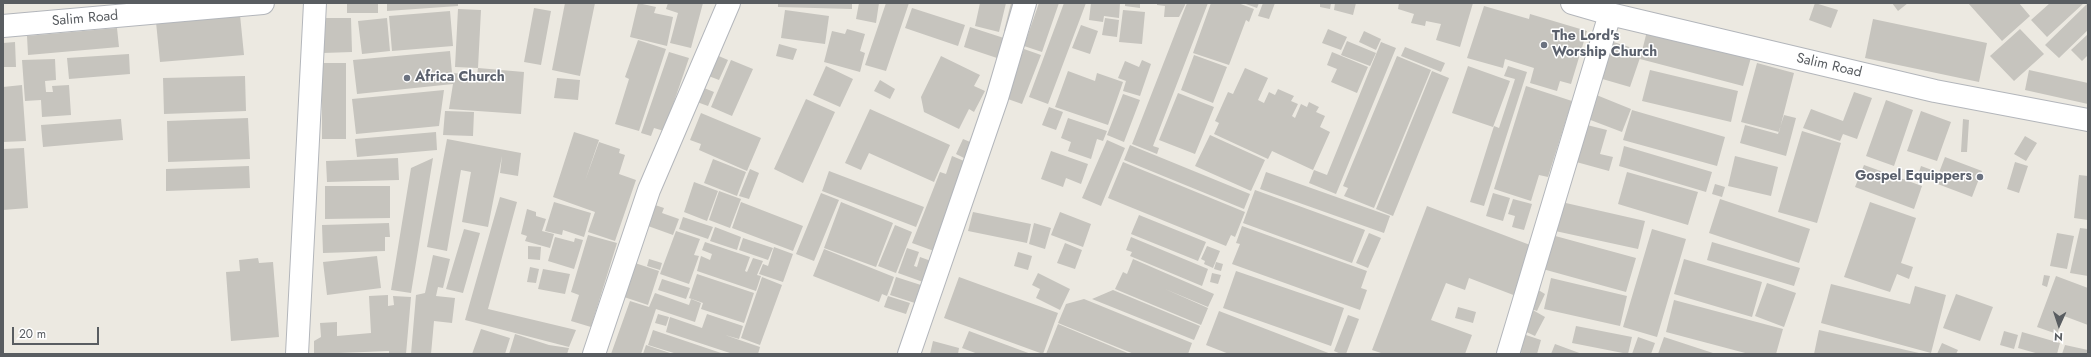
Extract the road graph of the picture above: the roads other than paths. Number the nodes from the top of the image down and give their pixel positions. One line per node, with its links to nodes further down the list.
1 (264, 3): 7 (street, Salim Road)
2 (315, 3): 9 (street)
3 (729, 3): 10 (street)
4 (1025, 3): 11 (street)
5 (1572, 3): 6 (street, Salim Road)
6 (1610, 14): 8 (street, Salim Road); 12 (street)
7 (3, 26)
8 (2088, 120)
9 (297, 354)
10 (594, 354)
11 (909, 354)
12 (1508, 354)

